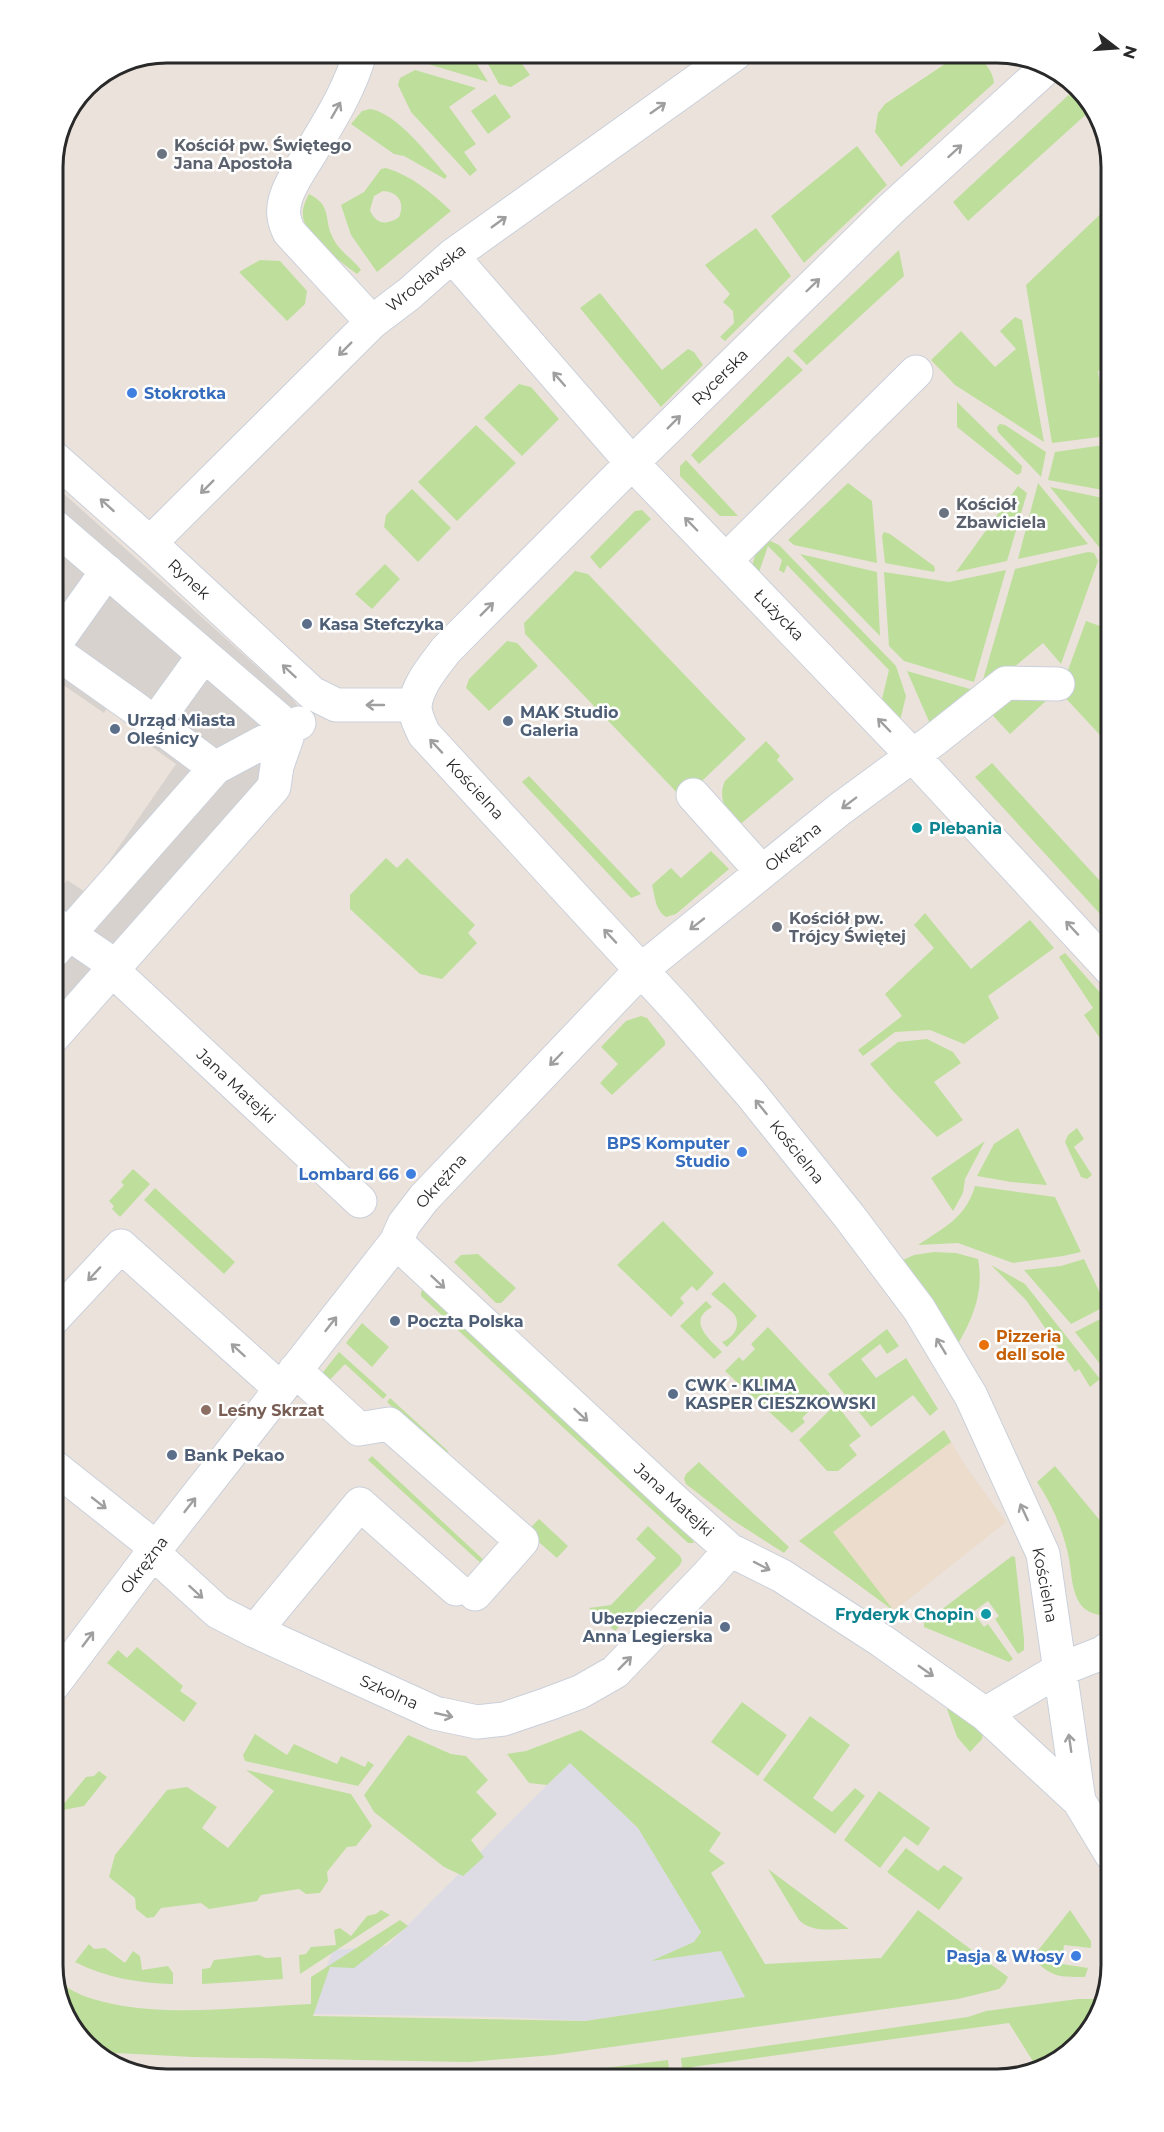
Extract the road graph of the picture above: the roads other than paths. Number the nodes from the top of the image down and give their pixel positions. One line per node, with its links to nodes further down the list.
1 (357, 63): 5 (street, one-way to 1)
2 (722, 63): 4 (street, Wrocławska, one-way to 2)
3 (1040, 73): 7 (street, Rycerska, one-way to 3)
4 (452, 256): 5 (street, Wrocławska); 7 (street, Łużycka, one-way to 4)
5 (372, 322): 10 (street, Wrocławska, one-way to 10)
6 (916, 372): 11 (street)
7 (632, 463): 11 (street, Łużycka, one-way to 7); 18 (street, Rycerska, one-way to 7)
8 (63, 466): 10 (street, Rynek, one-way to 8)
9 (63, 534): 12 (street)
10 (150, 543): 17 (street, Rynek, one-way to 10)
11 (726, 560): 21 (street, Łużycka, one-way to 11)
12 (107, 571): 13 (street); 14 (street)
13 (63, 635)
14 (204, 655): 19 (street); 20 (street)
15 (63, 656): 19 (street)
16 (1058, 684): 21 (street, Okrężna)
17 (325, 701): 18 (street, Rynek, one-way to 17); 20 (street)
18 (415, 705): 29 (street, Kościelna, one-way to 18)
19 (155, 723): 22 (street)
20 (290, 729): 22 (street); 28 (street)
21 (912, 755): 24 (street, Okrężna, one-way to 24); 27 (street, Łużycka, one-way to 21)
22 (215, 768): 25 (street)
23 (693, 795): 24 (street)
24 (762, 872): 29 (street, Okrężna, one-way to 29)
25 (63, 931)
26 (63, 938): 28 (street)
27 (1101, 958)
28 (113, 969): 30 (street); 31 (street, Jana Matejki)
29 (641, 970): 32 (street, Okrężna, one-way to 32); 40 (street, Kościelna, one-way to 29)
30 (63, 1026)
31 (360, 1201)
32 (396, 1242): 34 (street, Okrężna, one-way to 32); 36 (street, Jana Matejki, one-way to 36)
33 (63, 1308): 34 (street, one-way to 33)
34 (288, 1380): 37 (street, Okrężna, one-way to 34); 38 (street)
35 (63, 1475): 37 (street, Szkolna, one-way to 37)
36 (730, 1550): 38 (street, Szkolna, one-way to 36); 42 (street, Jana Matejki, one-way to 42)
37 (154, 1551): 38 (street, Szkolna, one-way to 38); 41 (street, Okrężna, one-way to 37)
38 (255, 1631)
39 (1101, 1653): 40 (street)
40 (1059, 1670): 42 (street); 43 (street, Jana Matejki, one-way to 40)
41 (63, 1671)
42 (986, 1714): 43 (street, Jana Matejki)
43 (1079, 1800): 44 (street, Jana Matejki)
44 (1101, 1836)

